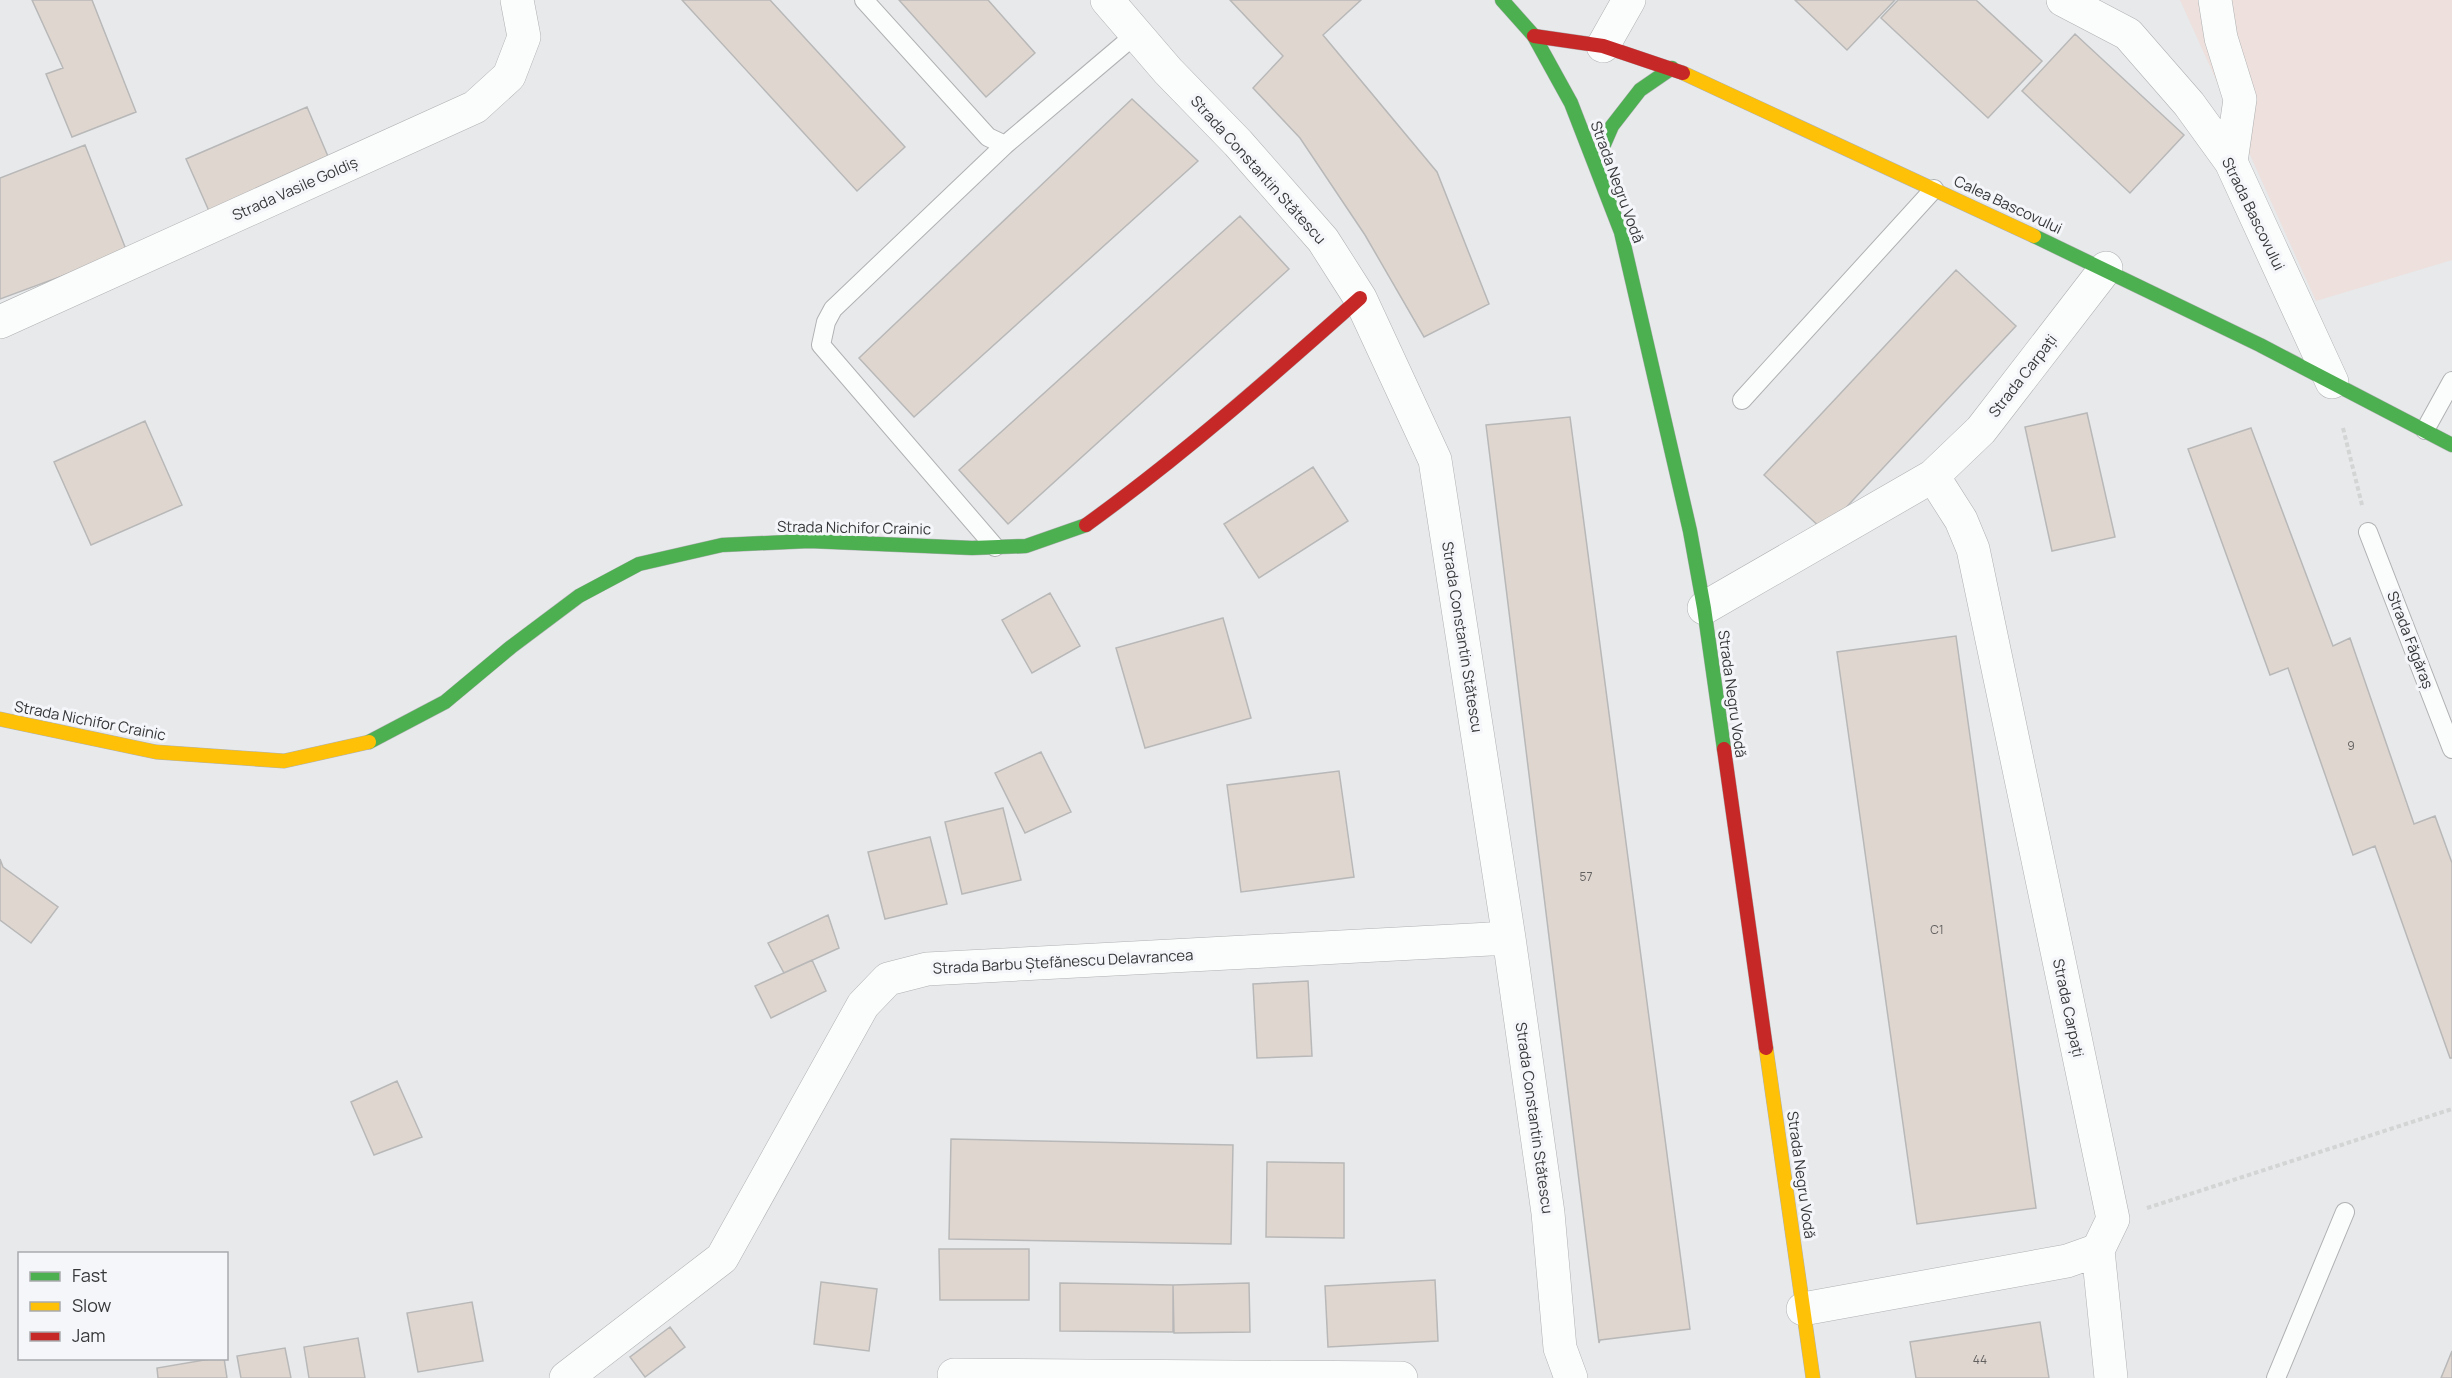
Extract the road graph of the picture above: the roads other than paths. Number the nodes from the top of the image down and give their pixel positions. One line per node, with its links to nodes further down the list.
1 (517, 0): 18 (street, Strada Vasile Goldiș)
2 (864, 0): 12 (lane)
3 (1107, 0): 8 (street, Strada Constantin Stătescu)
4 (1502, 0): 9 (street, Strada Negru Vodă)
5 (1629, 0): 10 (street)
6 (2063, 0): 13 (street, Strada Bascovului)
7 (2214, 0): 13 (street)
8 (1136, 34): 12 (lane); 17 (street, Strada Constantin Stătescu)
9 (1534, 36): 10 (street, Calea Bascovului); 14 (street, Strada Negru Vodă)
10 (1603, 46): 11 (street, Calea Bascovului)
11 (1672, 68): 14 (street); 15 (street, Calea Bascovului)
12 (1005, 145): 26 (lane)
13 (2231, 162): 20 (street, Strada Bascovului)
14 (1595, 165): 27 (street, Strada Negru Vodă)
15 (1934, 189): 16 (street, Calea Bascovului); 21 (lane)
16 (2106, 268): 20 (street, Calea Bascovului); 24 (street, Strada Carpați)
17 (1360, 298): 26 (street, Strada Nichifor Crainic); 30 (street, Strada Constantin Stătescu)
18 (0, 322)
19 (2452, 381): 22 (lane)
20 (2332, 382): 22 (street, Calea Bascovului)
21 (1743, 400)
22 (2425, 430): 23 (street, Calea Bascovului)
23 (2452, 445)
24 (1933, 476): 27 (street, Strada Carpați); 32 (street, Strada Carpați)
25 (2368, 532): 29 (lane, Strada Făgăraș)
26 (995, 547): 28 (street, Strada Nichifor Crainic)
27 (1704, 608): 33 (street, Strada Negru Vodă)
28 (0, 719)
29 (2452, 748)
30 (1509, 938): 35 (street, Strada Barbu Ștefănescu Delavrancea); 37 (street, Strada Constantin Stătescu)
31 (2345, 1212): 40 (lane)
32 (2098, 1250): 33 (street); 39 (street)
33 (1803, 1309): 38 (street, Strada Negru Vodă)
34 (954, 1375): 36 (street)
35 (566, 1378)
36 (1401, 1378)
37 (1571, 1378)
38 (1813, 1378)
39 (2111, 1378)
40 (2276, 1378)

